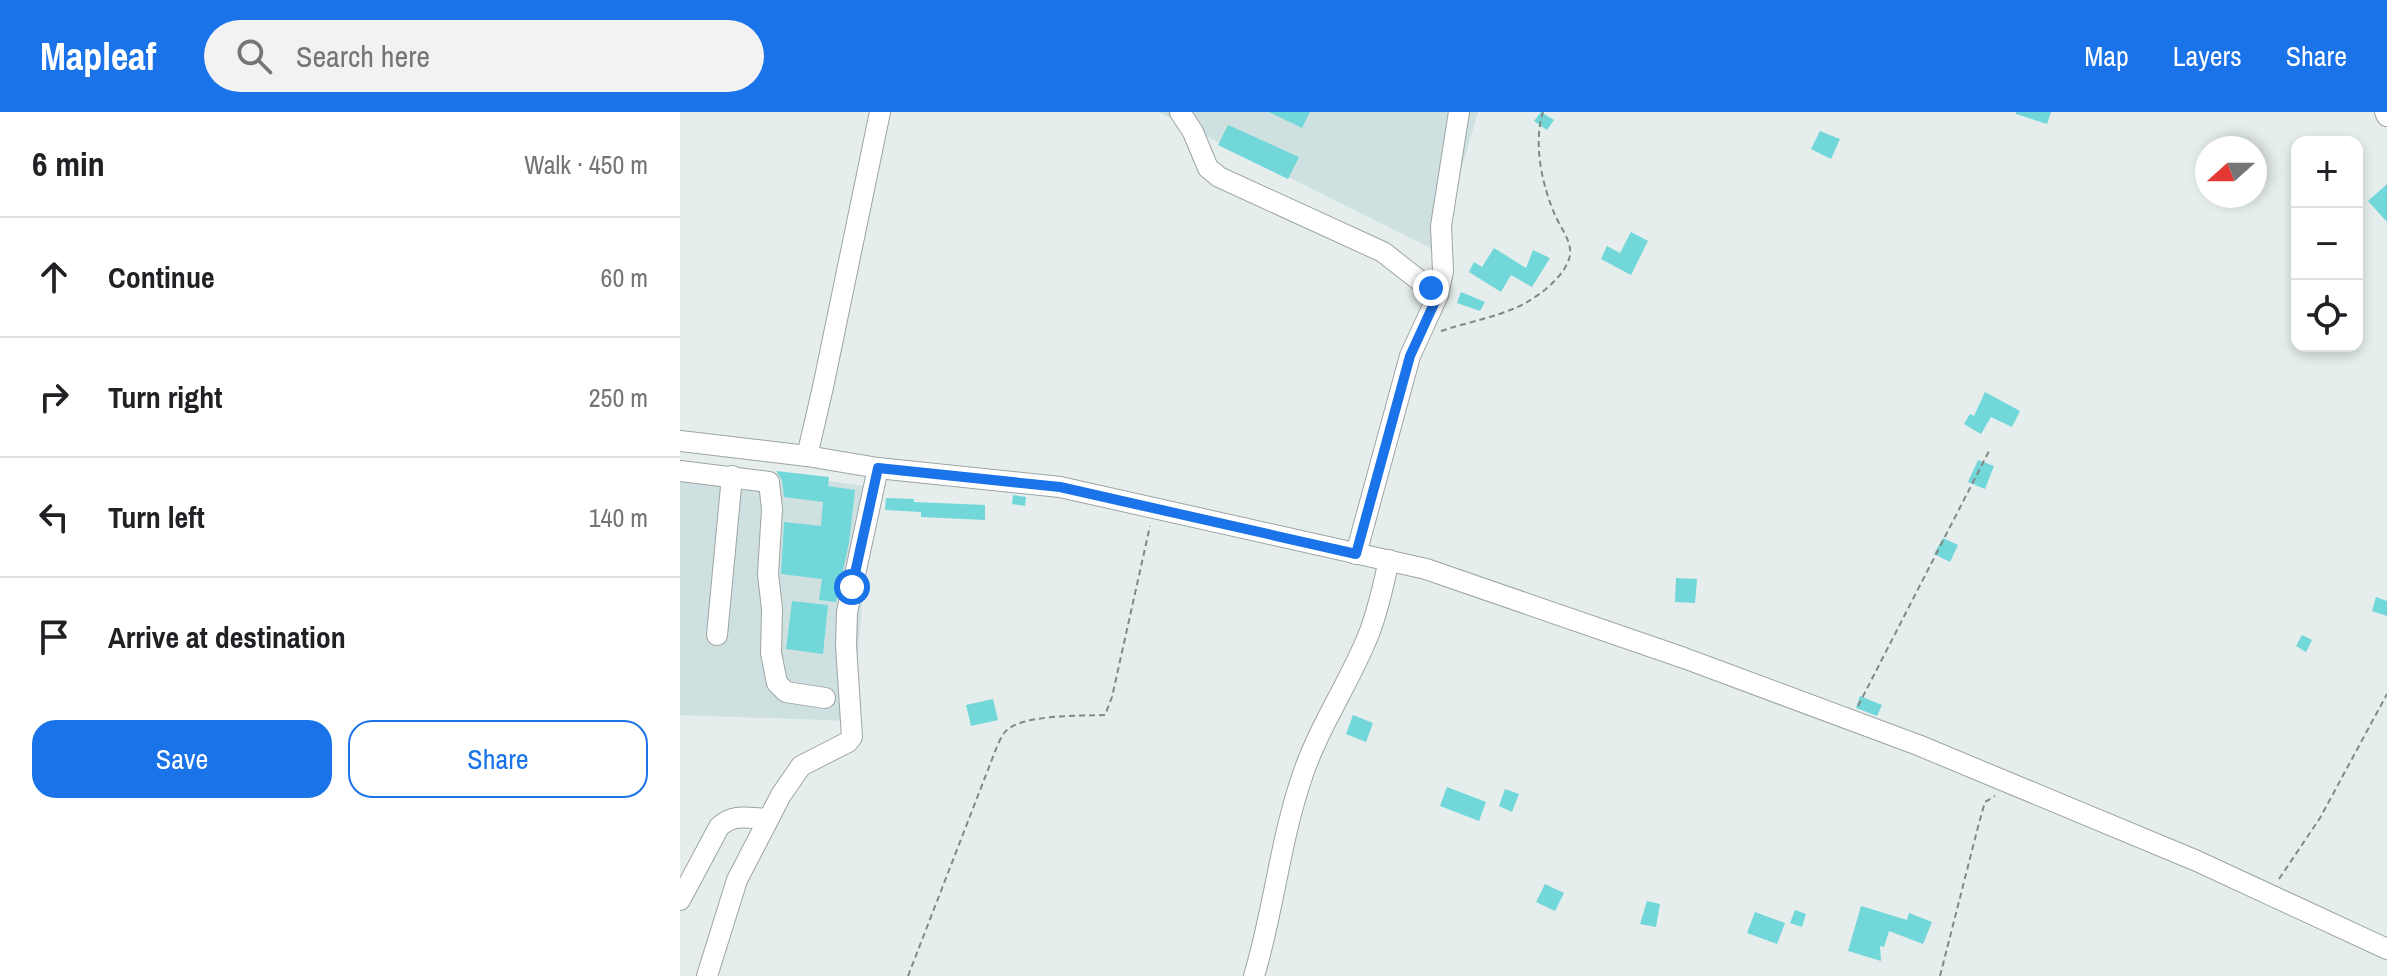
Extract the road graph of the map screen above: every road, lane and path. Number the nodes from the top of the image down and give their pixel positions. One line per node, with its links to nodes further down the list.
1 (880, 112): 9 (street)
2 (1180, 112): 5 (street)
3 (1459, 112): 5 (street)
4 (1543, 112): 6 (path)
5 (1438, 295): 6 (street)
6 (1417, 339): 14 (street)
7 (680, 441): 9 (street)
8 (1989, 451): 19 (path)
9 (807, 456): 10 (street)
10 (878, 468): 13 (street); 21 (street)
11 (680, 471): 12 (street)
12 (732, 476): 16 (street); 18 (street)
13 (1154, 509): 14 (street); 27 (path)
14 (1356, 554): 15 (street)
15 (1389, 560): 19 (street); 28 (street)
16 (717, 635)
17 (2387, 694): 23 (path)
18 (825, 698)
19 (1850, 721): 20 (street)
20 (2023, 787): 23 (street); 29 (path)
21 (768, 819): 22 (street); 26 (street)
22 (686, 876): 24 (street)
23 (2269, 894): 25 (street)
24 (680, 900)
25 (2387, 949)
26 (707, 976)
27 (908, 976)
28 (1254, 976)
29 (1940, 976)

